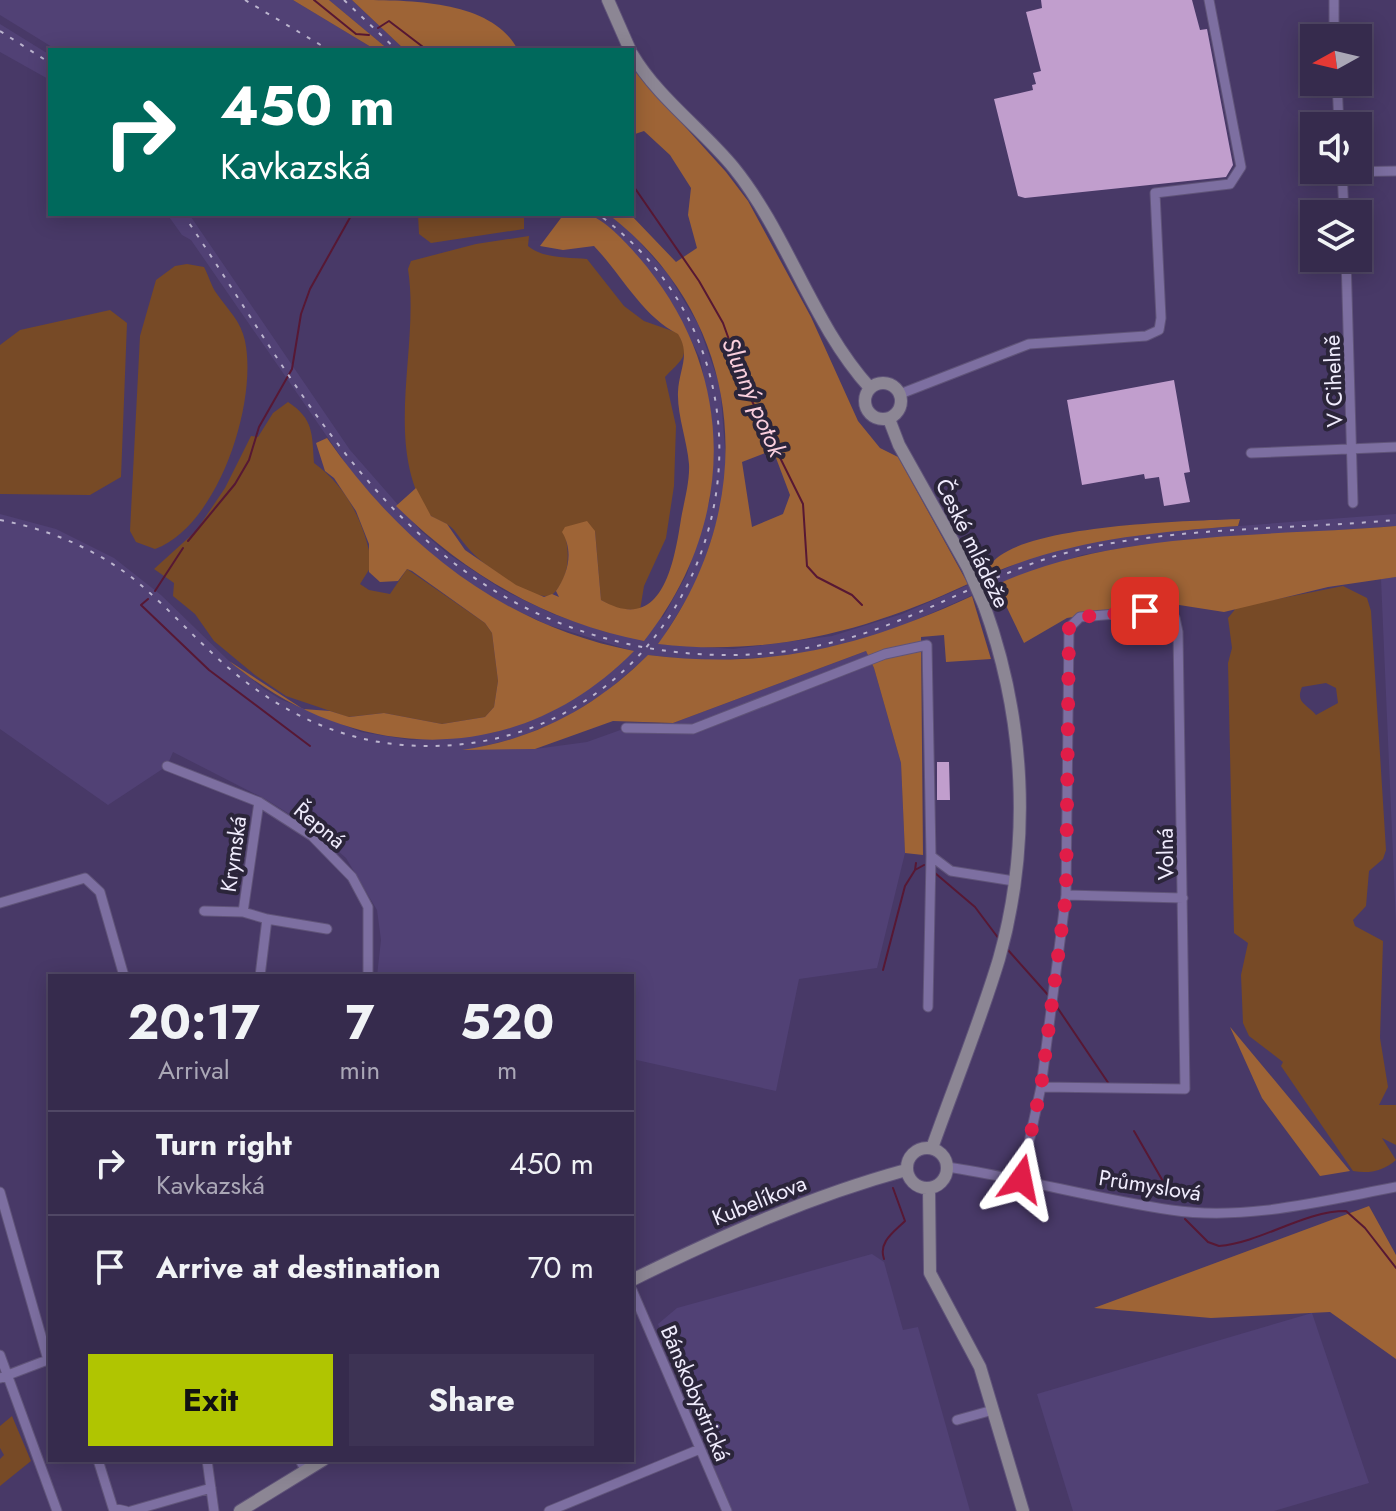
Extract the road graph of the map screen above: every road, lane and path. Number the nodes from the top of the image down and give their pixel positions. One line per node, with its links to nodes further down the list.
1 (608, 0): 5 (street, České mládeže)
2 (1209, 0): 11 (street)
3 (1334, 0): 4 (street)
4 (1334, 24)
5 (629, 48)
6 (634, 56): 10 (street, České mládeže)
7 (1372, 171): 8 (street)
8 (1396, 171)
9 (1347, 272): 14 (street, V Cihelně)
10 (870, 388): 11 (street); 12 (street, České mládeže)
11 (900, 394): 12 (street)
12 (889, 419): 21 (street, České mládeže, bridge)
13 (1396, 447): 14 (street)
14 (1354, 448): 15 (street); 16 (street, V Cihelně)
15 (1251, 453)
16 (1353, 503)
17 (626, 728): 20 (street)
18 (167, 766): 19 (street, Řepná)
19 (259, 802): 26 (street, Krymská); 31 (street, Řepná)
20 (931, 856): 21 (street); 32 (street)
21 (1014, 881): 34 (street, České mládeže)
22 (1066, 895): 23 (street); 23 (street, Volná); 33 (street)
23 (1183, 898): 33 (street, Volná)
24 (0, 903): 29 (street)
25 (204, 911): 26 (street, Krymská)
26 (243, 912): 27 (street, Krymská)
27 (267, 919): 28 (street, Krymská); 30 (street)
28 (327, 929)
29 (123, 974)
30 (260, 974)
31 (368, 974)
32 (928, 1007)
33 (1041, 1087): 37 (street)
34 (932, 1148): 35 (street); 36 (street)
35 (947, 1167): 37 (street, Průmyslová); 39 (street)
36 (906, 1170): 39 (street); 41 (street, Kubelíkova)
37 (1021, 1179): 38 (street, Průmyslová)
38 (1396, 1187)
39 (929, 1189): 47 (street)
40 (0, 1192): 44 (street)
41 (634, 1279)
42 (634, 1295): 49 (street, Bánskobystrická)
43 (0, 1355): 46 (street)
44 (48, 1356)
45 (48, 1359): 46 (street)
46 (4, 1377): 54 (street)
47 (993, 1410): 48 (street); 60 (street)
48 (957, 1420)
49 (700, 1449): 58 (street); 59 (street, Bánskobystrická)
50 (99, 1462): 55 (street)
51 (207, 1462): 53 (street)
52 (303, 1466): 57 (street)
53 (211, 1488): 55 (street); 56 (street)
54 (57, 1511)
55 (128, 1511)
56 (214, 1511)
57 (240, 1511)
58 (549, 1511)
59 (727, 1511)
60 (1023, 1511)

